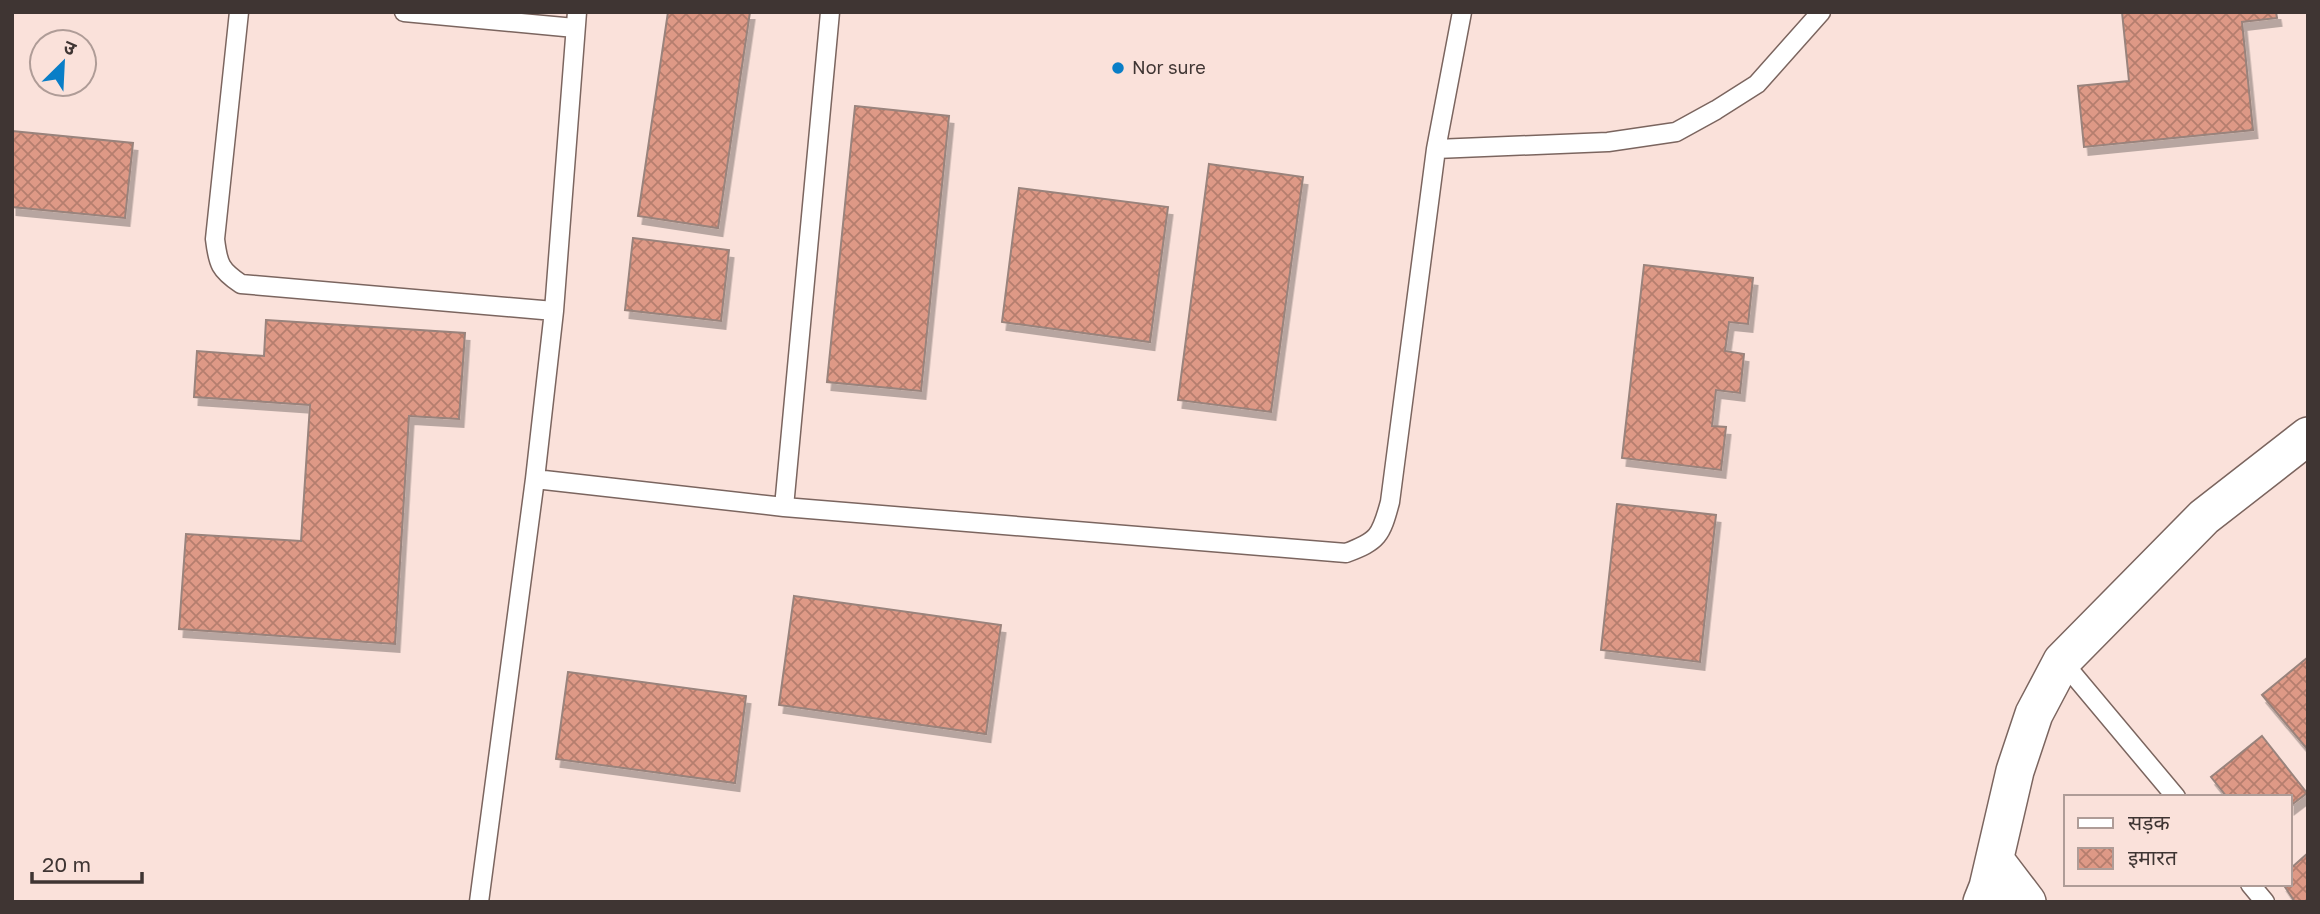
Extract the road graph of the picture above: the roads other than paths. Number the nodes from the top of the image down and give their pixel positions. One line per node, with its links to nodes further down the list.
1 (239, 12): 8 (lane)
2 (404, 12): 6 (lane)
3 (830, 12): 11 (lane)
4 (1462, 12): 7 (lane)
5 (1821, 12): 7 (lane)
6 (576, 20): 8 (lane)
7 (1436, 149): 11 (lane)
8 (554, 310): 10 (lane)
9 (2308, 436): 12 (street)
10 (535, 479): 11 (lane); 16 (lane)
11 (785, 507)
12 (2062, 661): 13 (lane); 14 (street)
13 (2174, 795)
14 (1995, 860): 17 (street); 18 (street)
15 (2252, 886): 19 (lane)
16 (479, 902)
17 (1982, 902)
18 (2027, 902)
19 (2265, 902)

